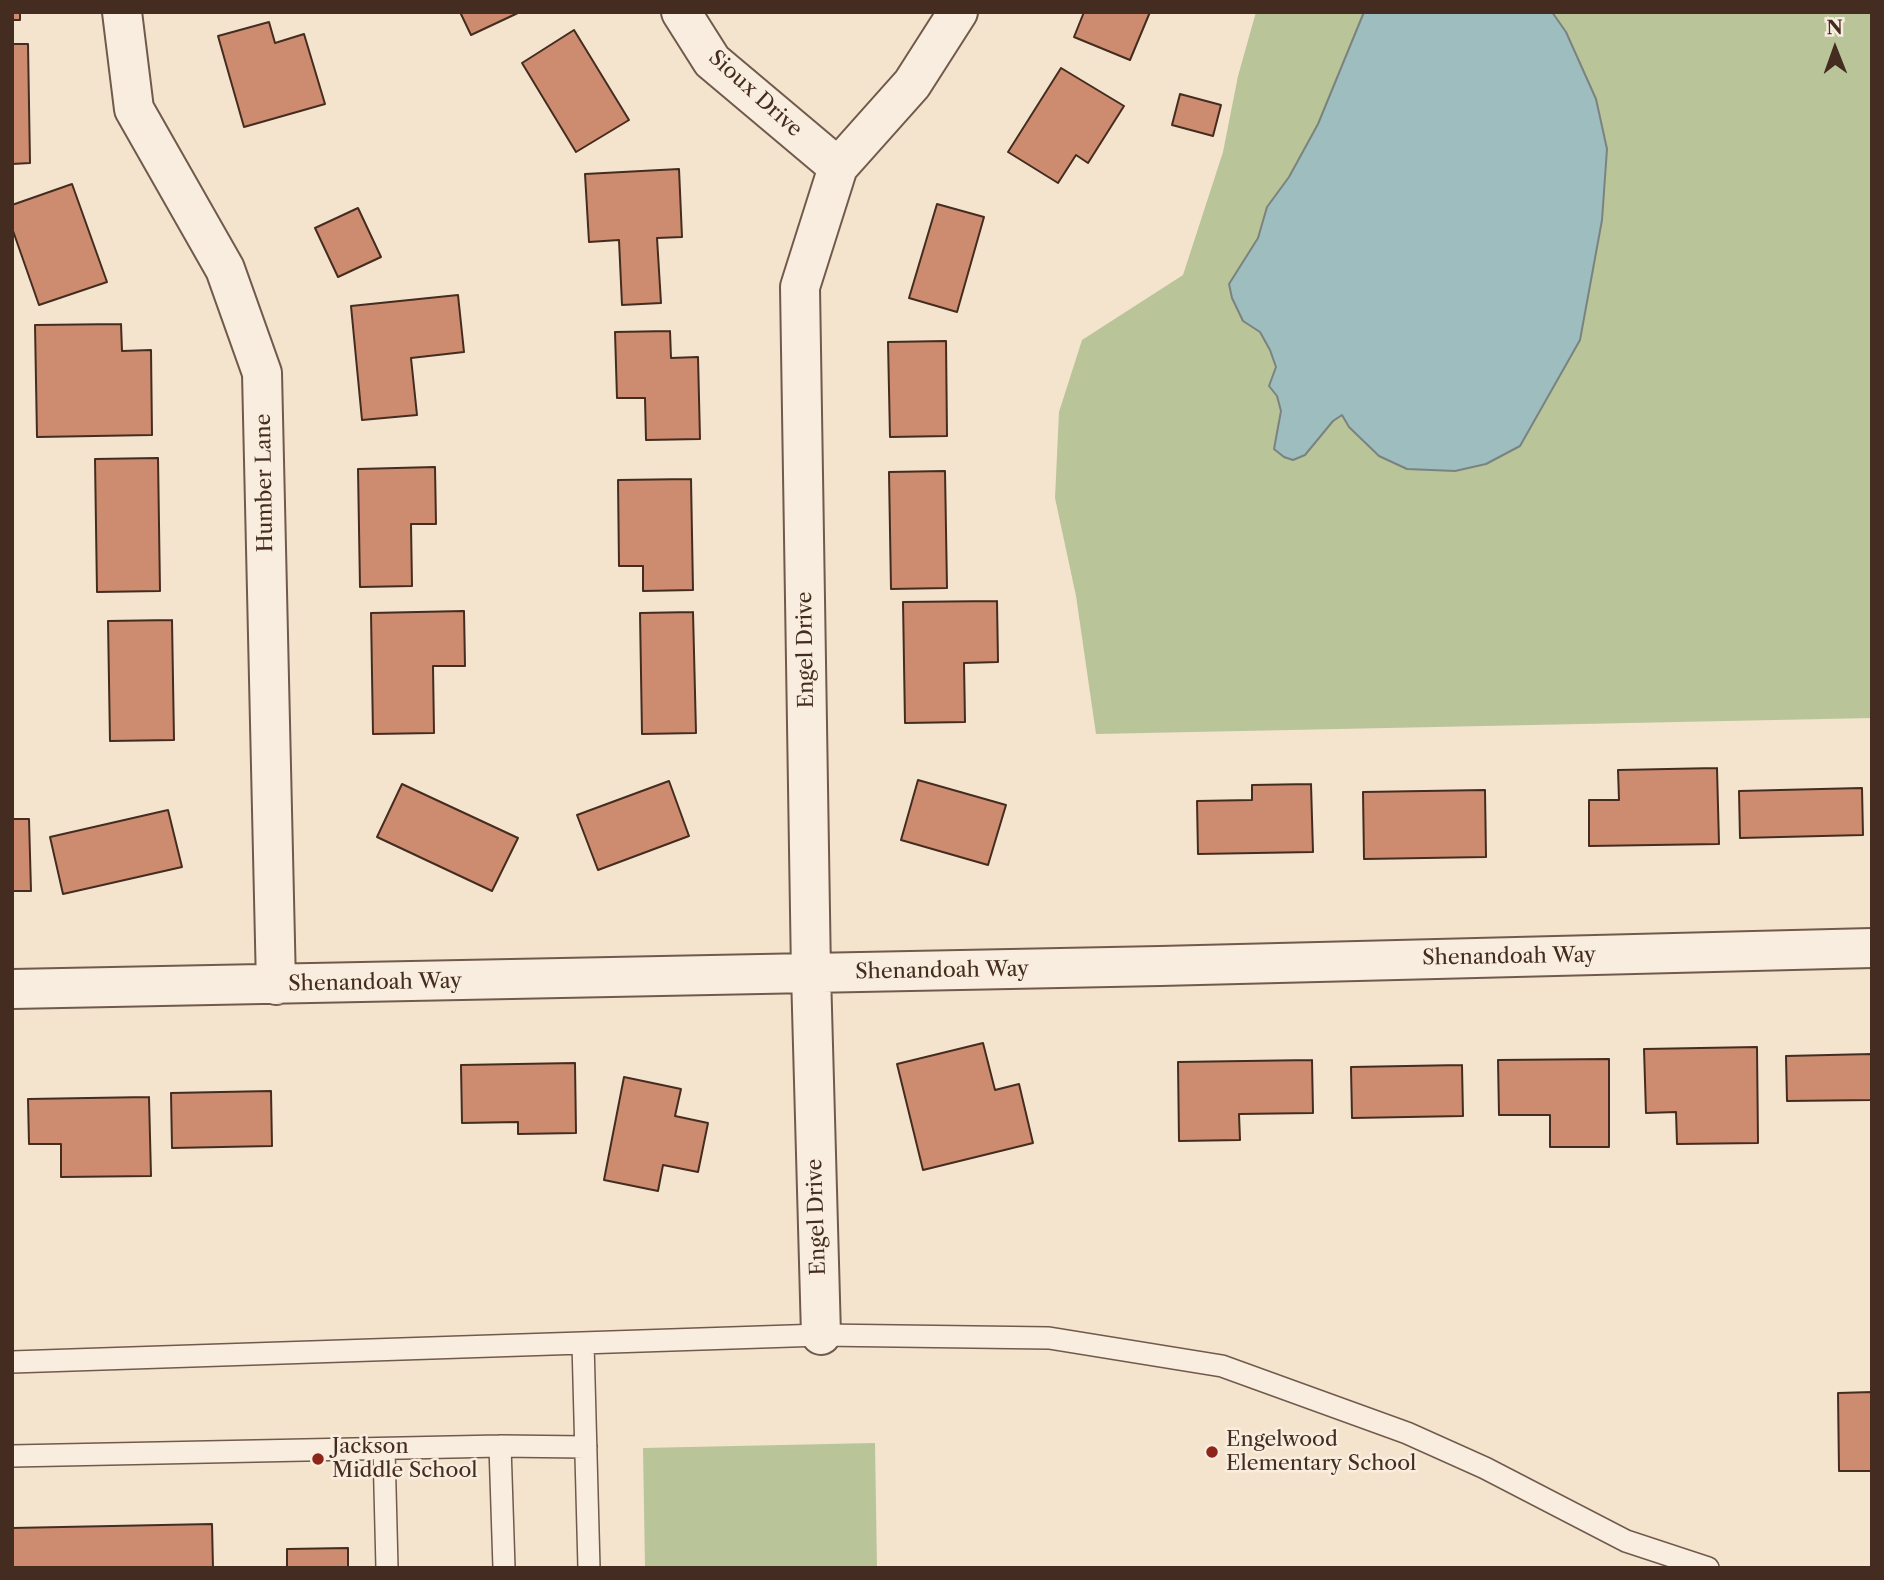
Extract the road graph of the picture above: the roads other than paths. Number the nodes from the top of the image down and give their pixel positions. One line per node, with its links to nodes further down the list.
1 (122, 12): 7 (street, Humber Lane)
2 (681, 12): 4 (street, Sioux Drive)
3 (958, 12): 4 (street, Engel Drive)
4 (838, 167): 6 (street, Engel Drive)
5 (1872, 948): 6 (street, Shenandoah Way)
6 (811, 973): 7 (street, Shenandoah Way); 9 (street, Engel Drive)
7 (276, 985): 8 (street, Shenandoah Way)
8 (12, 989)
9 (821, 1335): 10 (lane); 19 (lane)
10 (583, 1343): 11 (lane); 13 (lane)
11 (12, 1362)
12 (500, 1446): 13 (lane); 14 (lane); 17 (lane)
13 (586, 1447): 18 (lane)
14 (384, 1449): 15 (lane); 16 (lane)
15 (12, 1456)
16 (387, 1568)
17 (504, 1568)
18 (589, 1568)
19 (1708, 1568)

